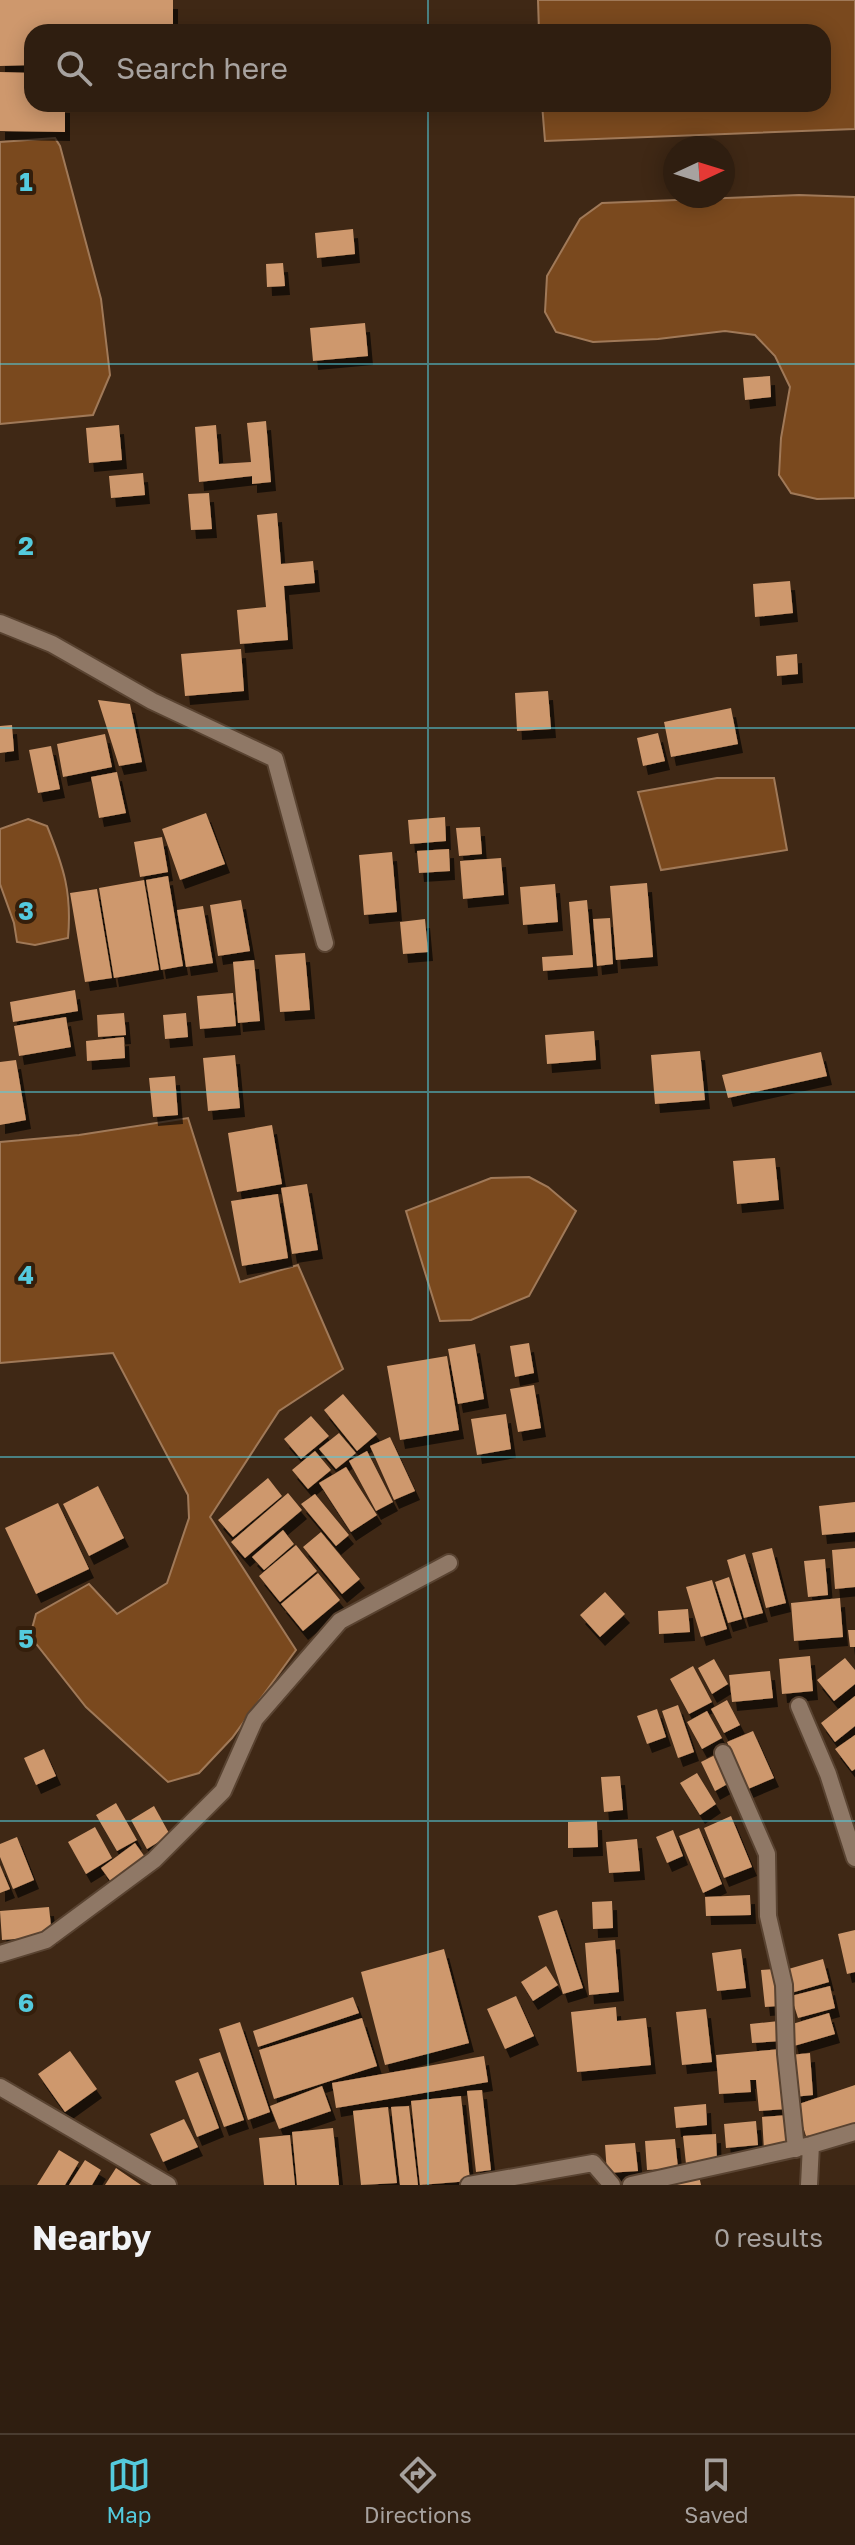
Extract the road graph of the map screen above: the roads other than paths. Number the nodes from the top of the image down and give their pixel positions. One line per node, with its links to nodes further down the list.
1 (0, 623): 2 (street)
2 (325, 943)
3 (449, 1563): 7 (street)
4 (799, 1706): 6 (street)
5 (723, 1753): 10 (street)
6 (855, 1858)
7 (0, 1954)
8 (0, 2087): 11 (street)
9 (855, 2132): 10 (street)
10 (804, 2147): 14 (street); 15 (street)
11 (168, 2185)
12 (469, 2185): 13 (street)
13 (612, 2185)
14 (631, 2185)
15 (809, 2185)

